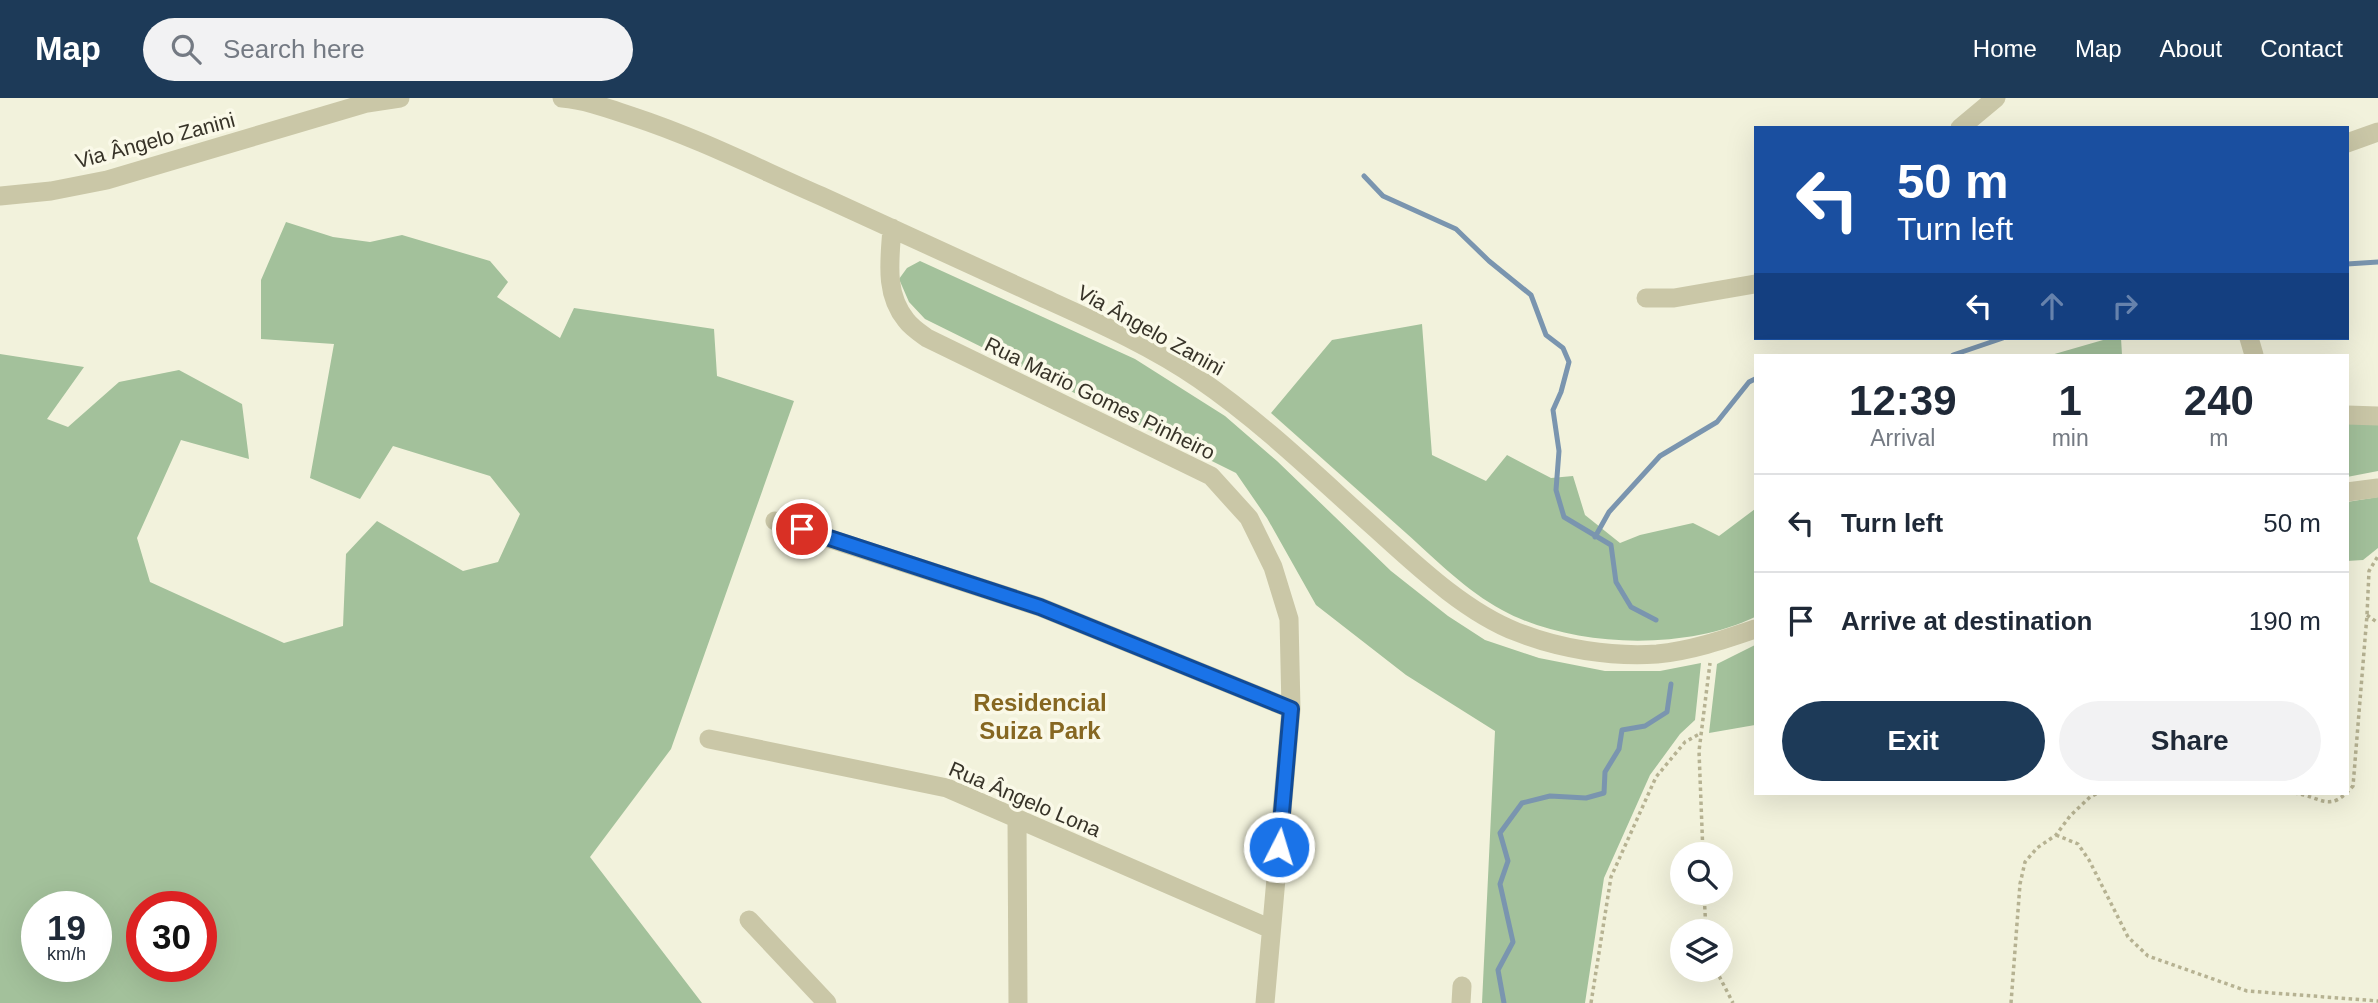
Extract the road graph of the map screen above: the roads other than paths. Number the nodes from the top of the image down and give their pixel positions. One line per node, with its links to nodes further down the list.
1 (400, 98): 8 (street, Via Ângelo Zanini)
2 (568, 98): 4 (street, Via Ângelo Zanini)
3 (1996, 98): 5 (street)
4 (610, 104): 9 (street, Via Ângelo Zanini)
5 (1962, 126)
6 (2378, 132): 7 (street)
7 (2349, 142)
8 (0, 196)
9 (892, 228): 17 (street, Via Ângelo Zanini); 18 (street, Rua Mario Gomes Pinheiro)
10 (1754, 284): 11 (street)
11 (1646, 298)
12 (2349, 415): 13 (street)
13 (2378, 416)
14 (2378, 488): 15 (street)
15 (2349, 492)
16 (775, 521): 18 (street)
17 (1754, 629)
18 (1291, 709): 22 (street, Rua Mario Gomes Pinheiro)
19 (709, 739): 20 (street, Rua Ângelo Lona)
20 (1017, 819): 22 (street, Rua Ângelo Lona); 24 (street)
21 (749, 920): 23 (street)
22 (1271, 929): 25 (street, Rua Mario Gomes Pinheiro)
23 (827, 1003)
24 (1018, 1003)
25 (1265, 1003)

